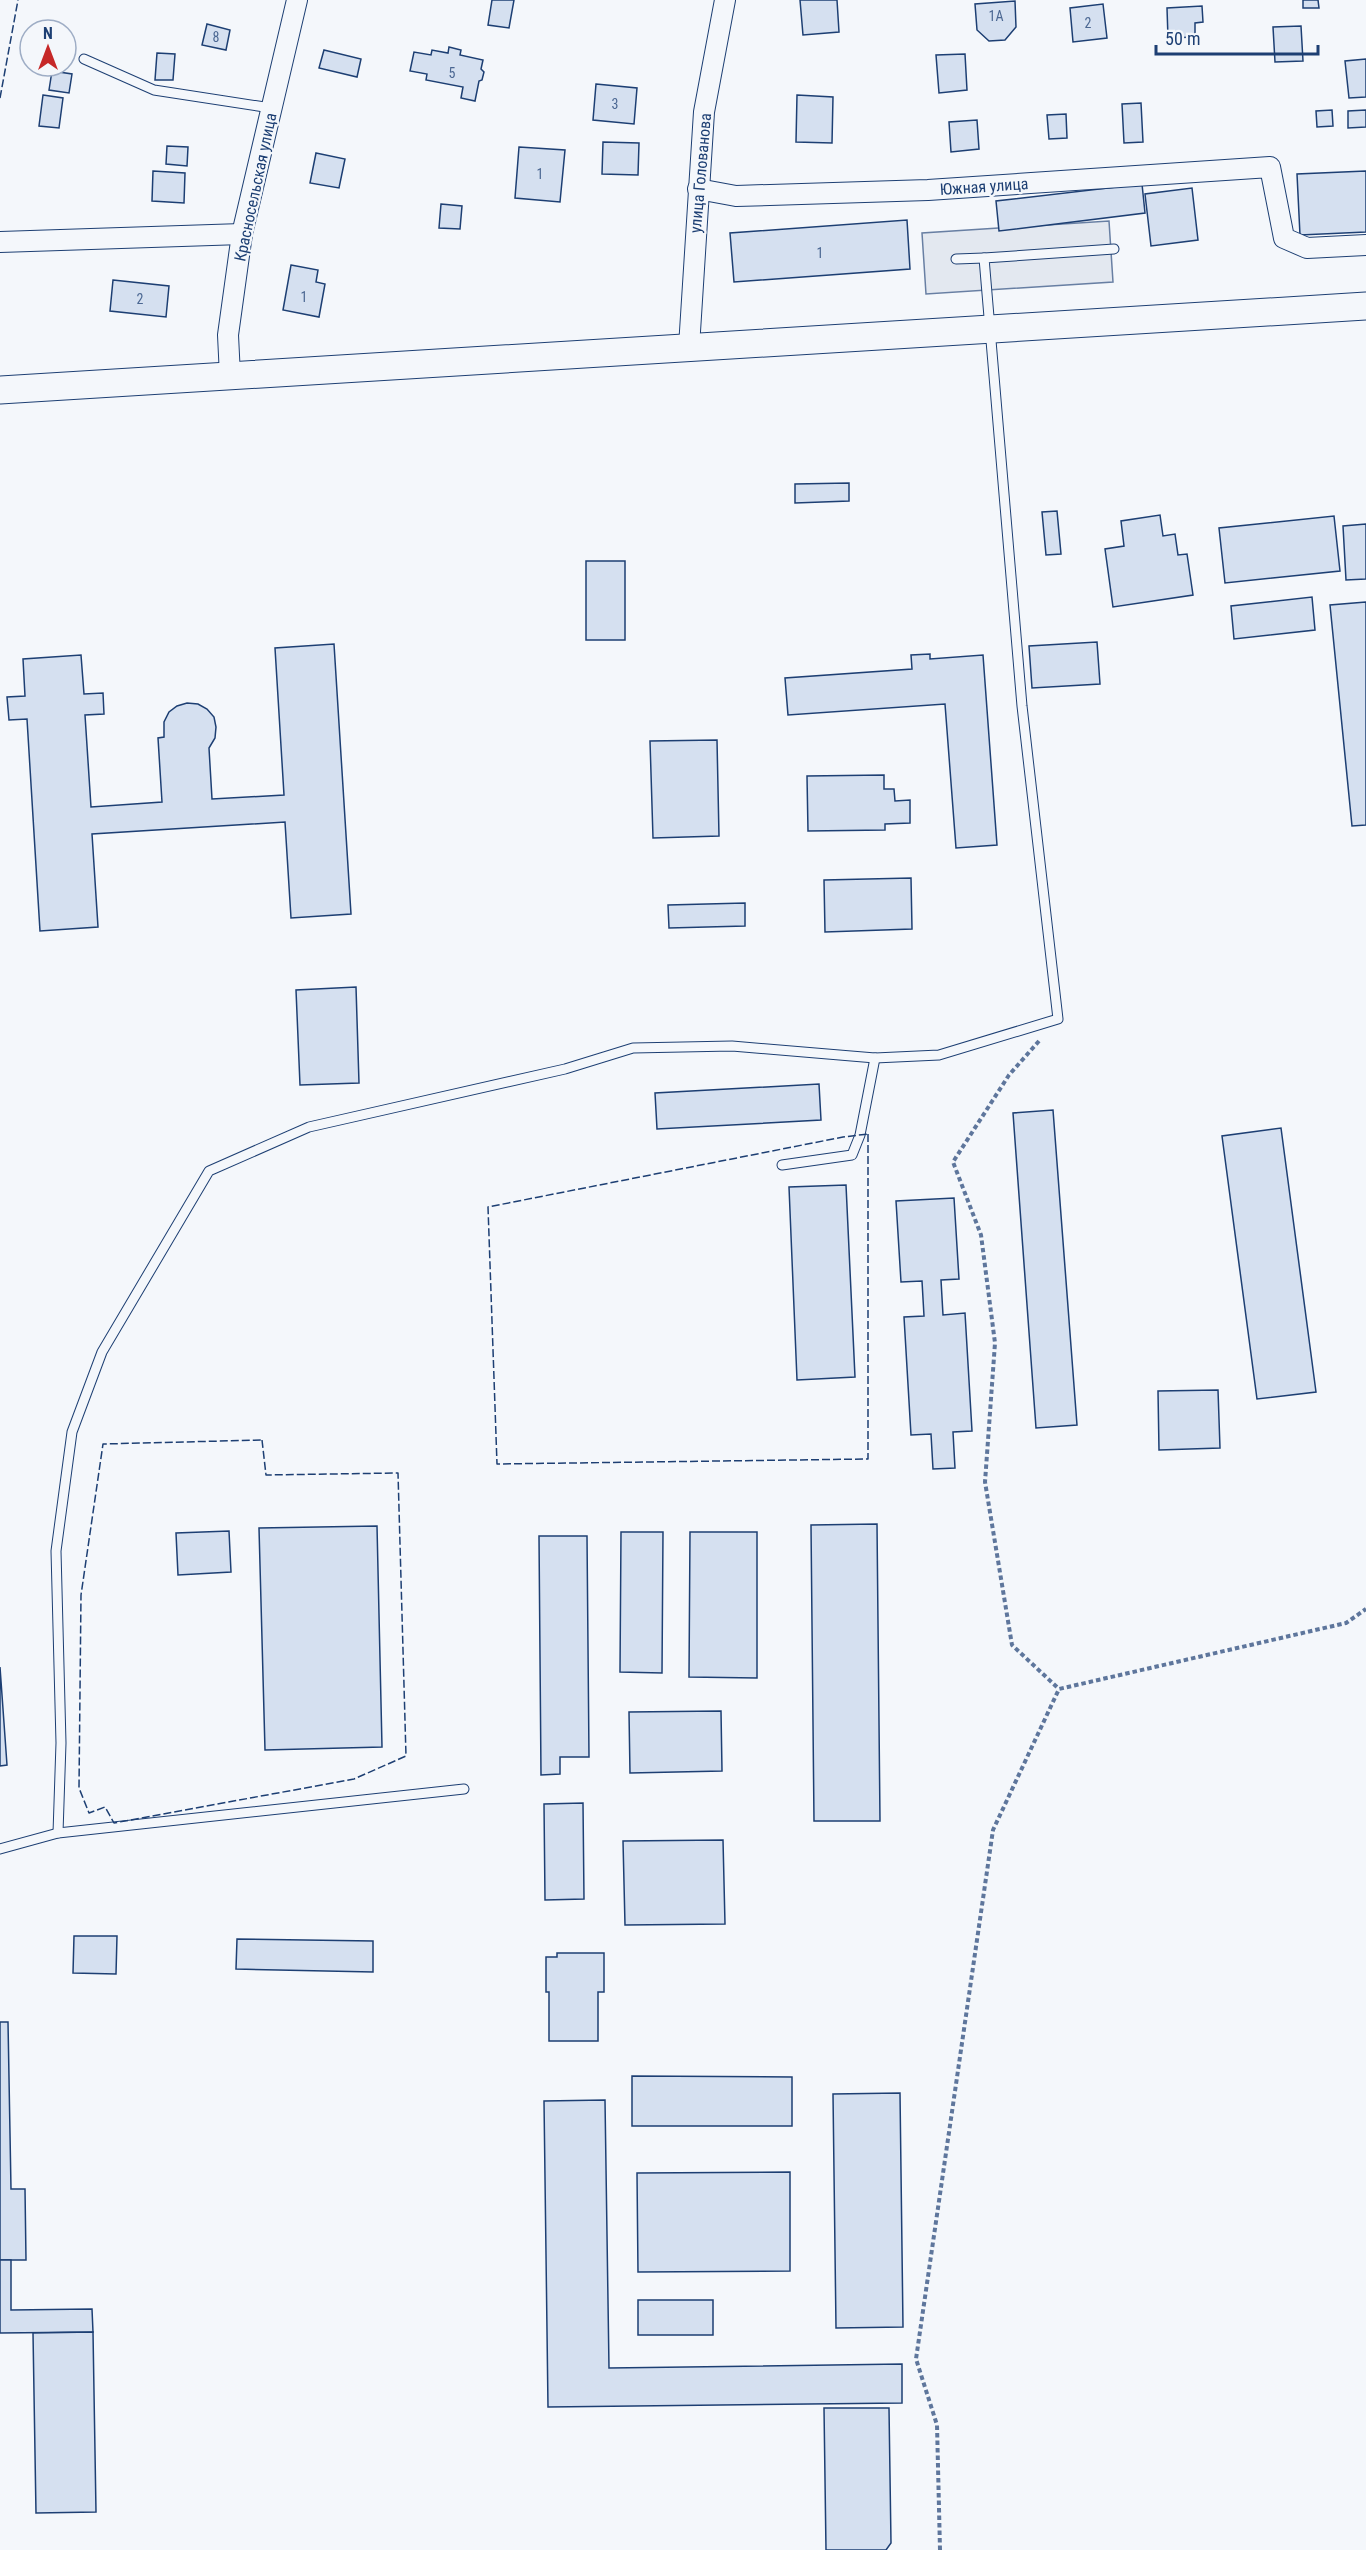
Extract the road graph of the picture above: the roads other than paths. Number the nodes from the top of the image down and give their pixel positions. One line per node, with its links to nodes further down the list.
1 (297, 0): 4 (street, Красносельская улица)
2 (725, 0): 5 (street, улица Голованова)
3 (84, 59): 4 (lane)
4 (271, 108): 6 (street, Красносельская улица)
5 (698, 189): 8 (street, Южная улица); 14 (street, улица Голованова)
6 (242, 234): 7 (street); 15 (street, Красносельская улица)
7 (0, 242)
8 (1366, 245)
9 (1114, 249): 10 (lane)
10 (984, 258): 11 (lane); 13 (lane)
11 (956, 259)
12 (1366, 306): 13 (main road)
13 (990, 328): 14 (main road); 17 (lane)
14 (689, 347): 15 (main road)
15 (230, 376): 16 (main road)
16 (0, 390)
17 (875, 1058): 18 (lane); 20 (lane)
18 (782, 1165)
19 (464, 1788): 20 (lane)
20 (58, 1833): 21 (lane)
21 (0, 1849)

